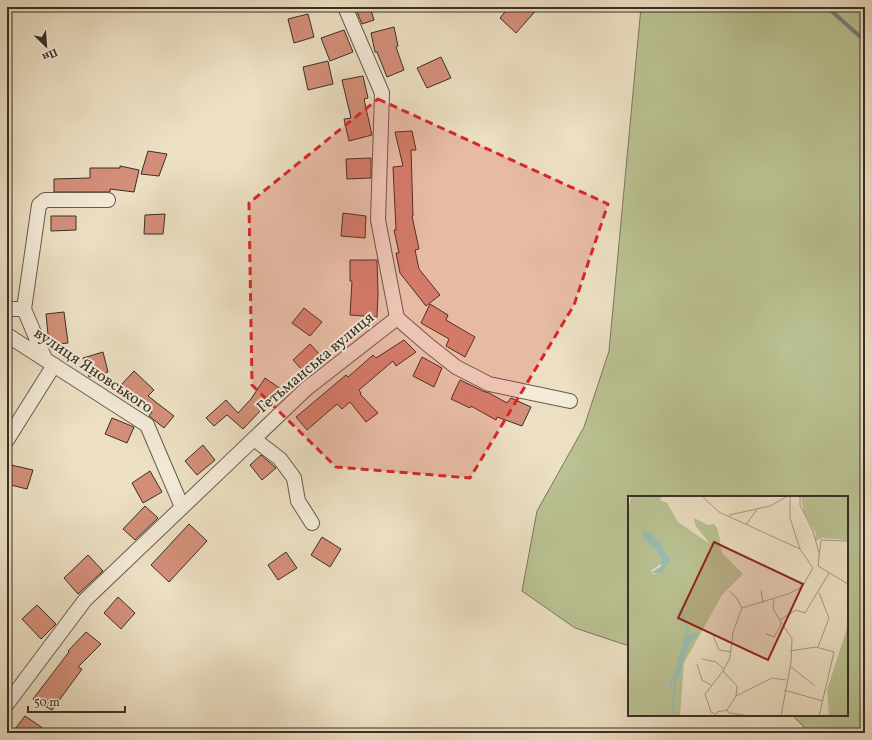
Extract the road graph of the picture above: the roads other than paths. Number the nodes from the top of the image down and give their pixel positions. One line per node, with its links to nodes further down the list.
1 (345, 7): 5 (street, Гетьманська вулиця)
2 (108, 200): 4 (street)
3 (7, 309): 4 (street)
4 (24, 309): 7 (street)
5 (397, 318): 8 (street); 9 (street, Гетьманська вулиця)
6 (7, 334): 7 (street, вулиця Яновського)
7 (49, 362): 10 (street); 11 (street, вулиця Яновського)
8 (570, 401)
9 (254, 439): 11 (street, Гетьманська вулиця); 12 (street)
10 (7, 440)
11 (182, 508): 13 (street, Гетьманська вулиця)
12 (312, 523)
13 (7, 704)

